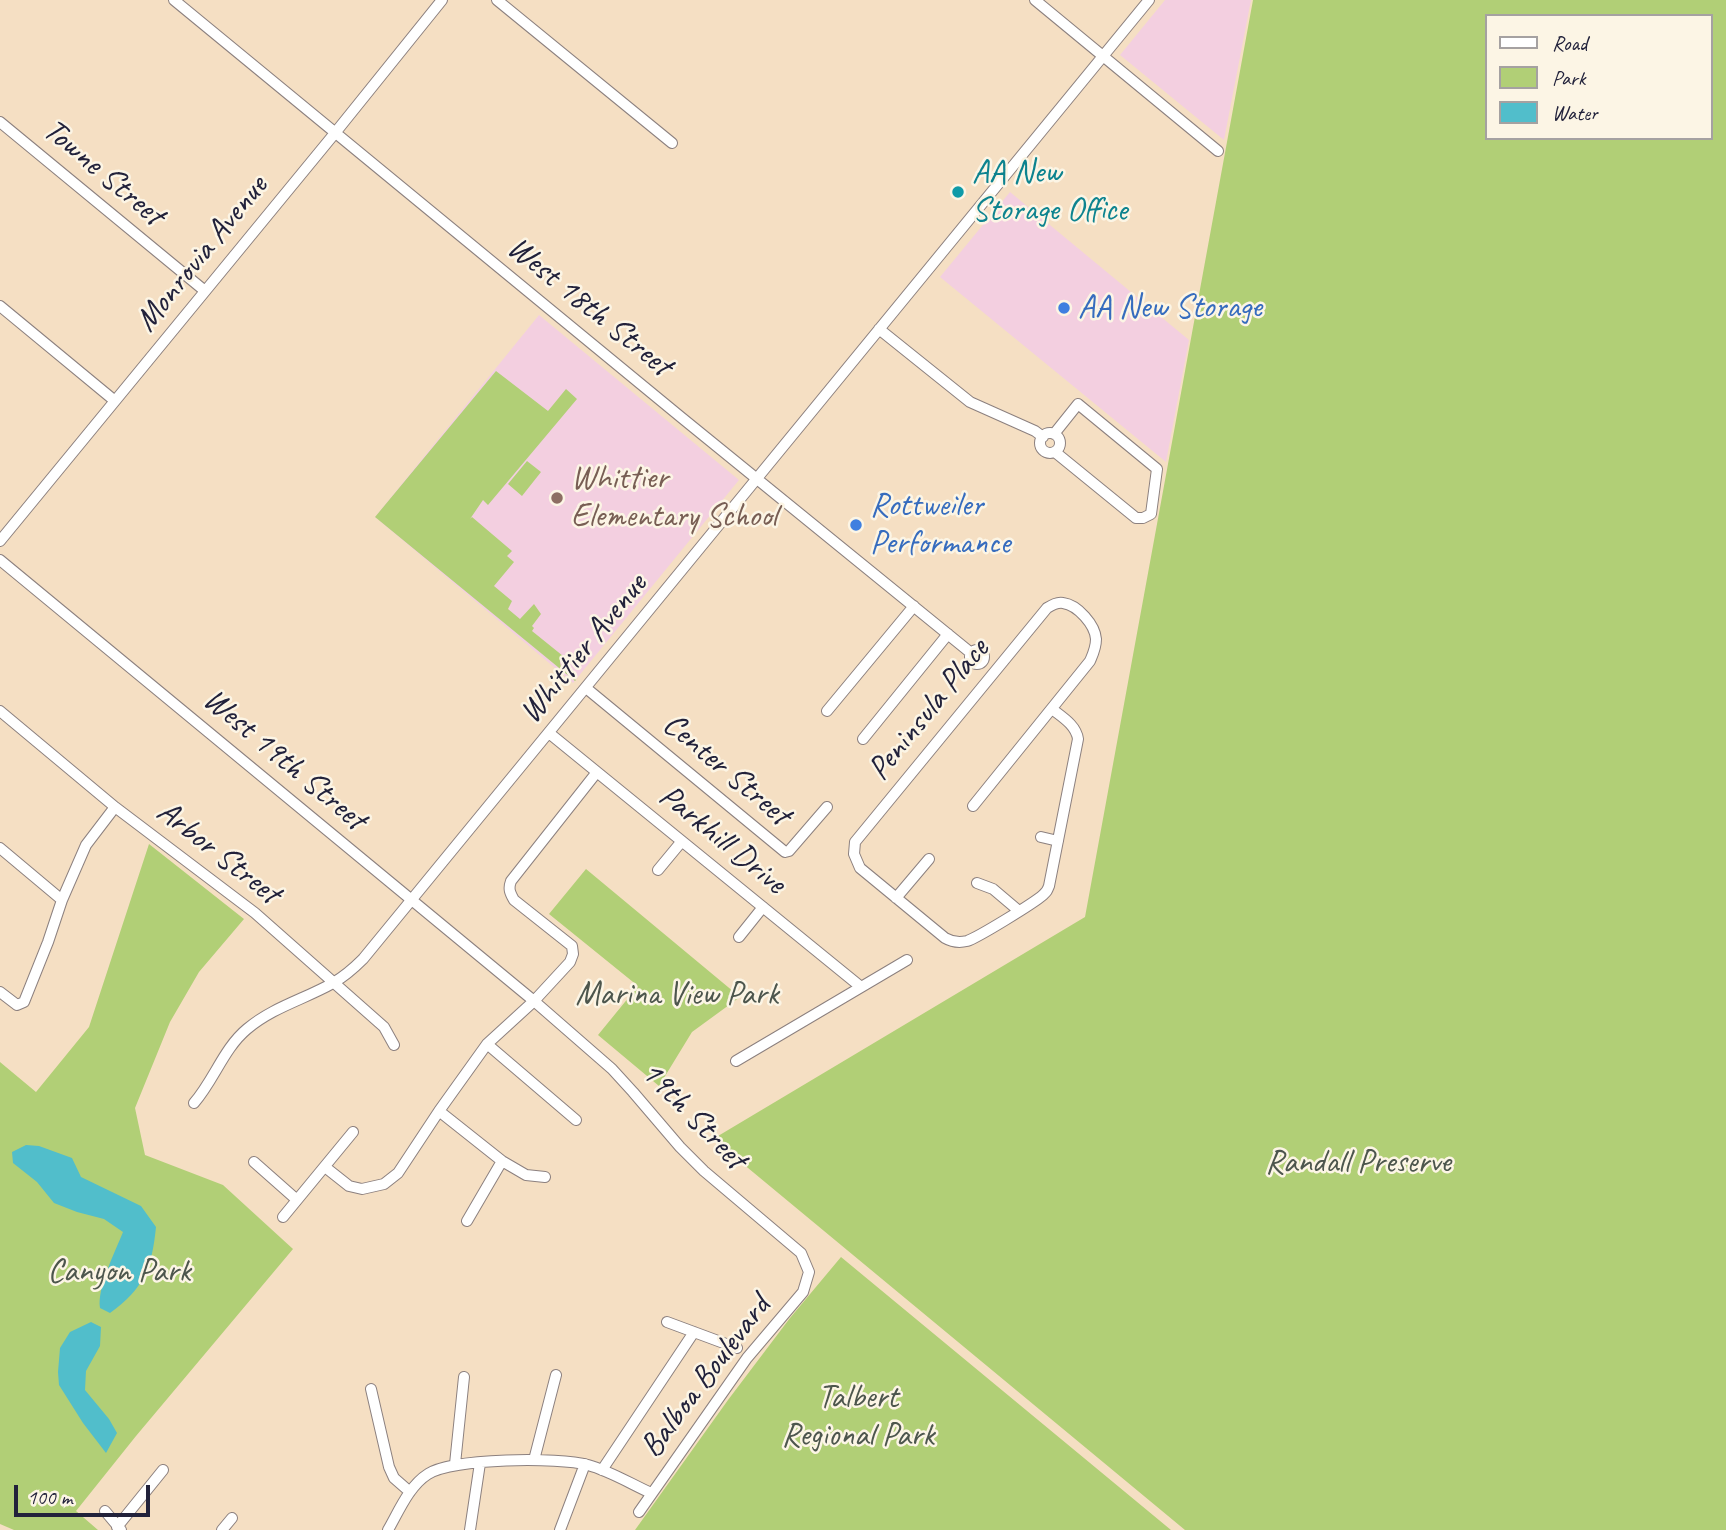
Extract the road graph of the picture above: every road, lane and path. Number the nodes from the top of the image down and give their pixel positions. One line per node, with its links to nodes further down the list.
1 (174, 0): 8 (street, West 18th Street)
2 (442, 0): 8 (street, Monrovia Avenue)
3 (497, 0): 9 (street)
4 (1035, 0): 6 (street)
5 (1149, 0): 6 (street, Whittier Avenue)
6 (1102, 56): 10 (street); 13 (street, Whittier Avenue)
7 (0, 122): 11 (street, Towne Street)
8 (335, 133): 11 (street, Monrovia Avenue); 18 (street, West 18th Street)
9 (672, 143)
10 (1218, 151)
11 (205, 291): 14 (street, Monrovia Avenue)
12 (0, 306): 14 (street)
13 (879, 329): 16 (street); 18 (street, Whittier Avenue)
14 (115, 401): 19 (street, Monrovia Avenue)
15 (1054, 434): 16 (street); 17 (street); 17 (street)
16 (1043, 437): 17 (street)
17 (1055, 452)
18 (757, 479): 21 (street, West 18th Street); 28 (street, Whittier Avenue)
19 (0, 541)
20 (0, 560): 47 (street, West 19th Street)
21 (914, 606): 22 (street, West 18th Street); 31 (street)
22 (948, 634): 23 (street, West 18th Street); 33 (street)
23 (971, 653): 24 (street, West 18th Street); 25 (street)
24 (984, 657): 25 (street); 26 (street, West 18th Street)
25 (975, 665): 27 (street)
26 (1000, 666): 27 (street, Peninsula Place); 29 (street, Peninsula Place)
27 (989, 679): 45 (street, Peninsula Place)
28 (586, 688): 32 (street, Whittier Avenue); 37 (street, Center Street)
29 (1052, 709): 35 (street); 40 (street)
30 (0, 711): 36 (street, Arbor Street)
31 (827, 711)
32 (549, 733): 34 (street, Parkhill Drive); 47 (street, Whittier Avenue)
33 (863, 739)
34 (597, 772): 39 (street, Parkhill Drive); 55 (street)
35 (972, 806)
36 (115, 807): 46 (street); 52 (street, Arbor Street)
37 (827, 807)
38 (1041, 837): 40 (street)
39 (682, 841): 43 (street); 48 (street, Parkhill Drive)
40 (1058, 841): 49 (street)
41 (0, 848): 46 (street)
42 (929, 859): 45 (street)
43 (658, 870)
44 (978, 883): 49 (street)
45 (896, 898): 49 (street)
46 (62, 900): 54 (street)
47 (412, 901): 52 (street, Whittier Avenue); 55 (street, West 19th Street)
48 (763, 907): 50 (street); 53 (street, Parkhill Drive)
49 (1018, 911)
50 (739, 937)
51 (907, 960): 53 (street)
52 (332, 983): 57 (street, Arbor Street); 59 (street, Whittier Avenue)
53 (861, 987): 58 (street)
54 (0, 992)
55 (534, 1001): 56 (street); 70 (street, 19th Street)
56 (487, 1044): 60 (street); 61 (street)
57 (394, 1045)
58 (736, 1061)
59 (194, 1103)
60 (439, 1111): 63 (street); 65 (street)
61 (576, 1120)
62 (354, 1132): 65 (street)
63 (502, 1161): 66 (street); 69 (street)
64 (254, 1162): 67 (street)
65 (325, 1167): 67 (street)
66 (545, 1177)
67 (297, 1200): 68 (street)
68 (283, 1217)
69 (467, 1221)
70 (809, 1272): 84 (street, Balboa Boulevard)
71 (667, 1322): 72 (street)
72 (694, 1332): 73 (street); 82 (street)
73 (737, 1348)
74 (556, 1375): 77 (street)
75 (464, 1377): 79 (street)
76 (371, 1389): 83 (street)
77 (534, 1460): 78 (street); 80 (street)
78 (481, 1463): 79 (street); 91 (street)
79 (455, 1464): 83 (street)
80 (585, 1464): 82 (street); 92 (street)
81 (163, 1469): 88 (street)
82 (602, 1470): 84 (street)
83 (410, 1492): 90 (street)
84 (651, 1493): 86 (street, Balboa Boulevard)
85 (105, 1511): 88 (street)
86 (639, 1512)
87 (232, 1518): 89 (street)
88 (119, 1529)
89 (222, 1530)
90 (388, 1530)
91 (470, 1530)
92 (560, 1530)

